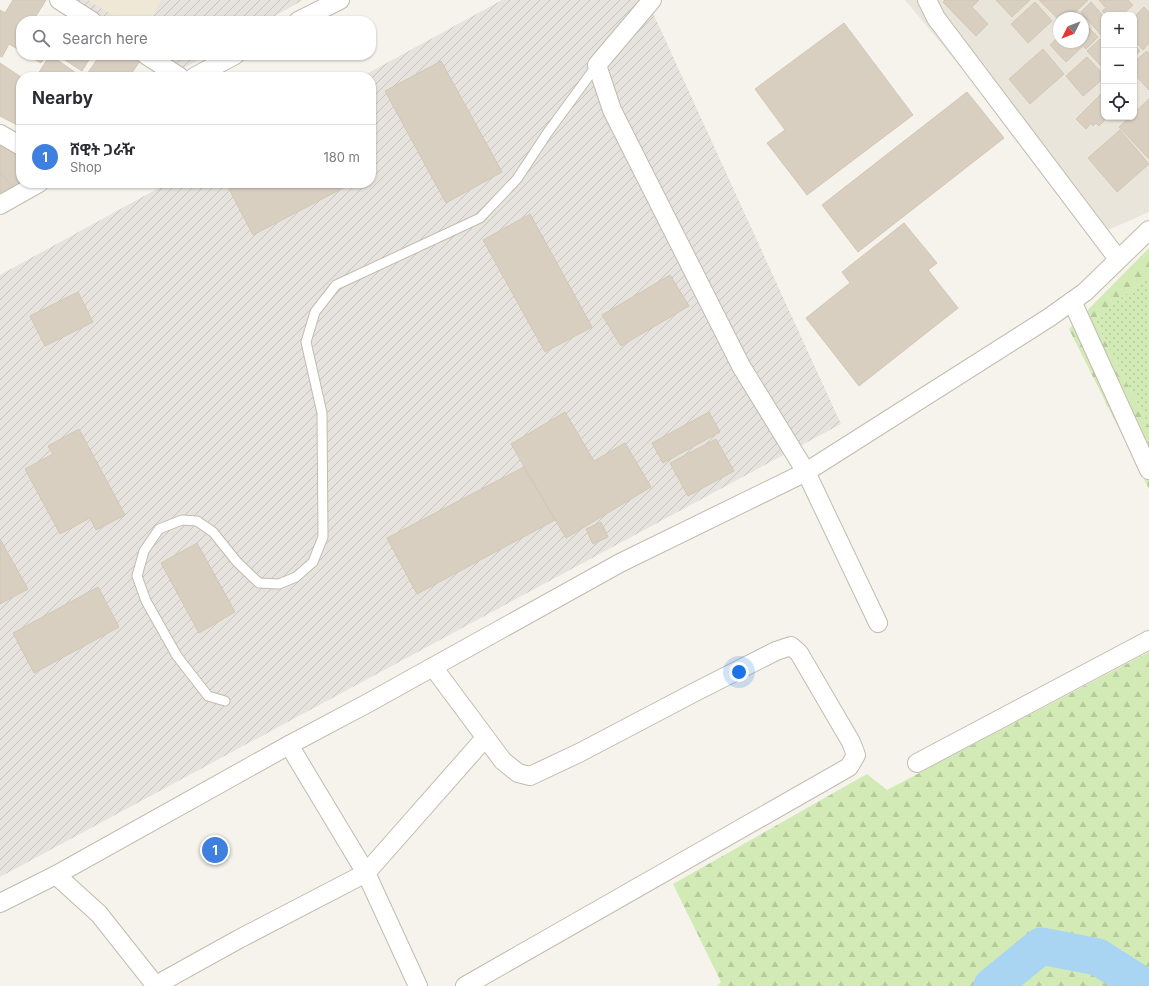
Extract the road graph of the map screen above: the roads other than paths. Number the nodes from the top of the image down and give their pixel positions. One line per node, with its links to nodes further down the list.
1 (59, 0): 5 (street)
2 (340, 0): 6 (street)
3 (652, 0): 9 (street)
4 (927, 0): 17 (street)
5 (84, 16)
6 (308, 16)
7 (154, 60): 10 (street)
8 (226, 60): 11 (street)
9 (598, 65): 20 (street); 24 (lane)
10 (172, 72)
11 (203, 72)
12 (0, 134): 13 (street)
13 (16, 143)
14 (29, 188): 15 (street)
15 (0, 205)
16 (1149, 230): 17 (street)
17 (1118, 258): 18 (street)
18 (1072, 301): 19 (street); 20 (street)
19 (1149, 470)
20 (806, 472): 21 (street); 23 (street)
21 (878, 623)
22 (1149, 640): 27 (street)
23 (433, 668): 25 (street); 26 (street)
24 (225, 701)
25 (485, 738): 28 (street); 33 (street)
26 (289, 745): 28 (street); 29 (street)
27 (917, 763)
28 (366, 873): 31 (street); 32 (street)
29 (56, 875): 30 (street); 31 (street)
30 (0, 903)
31 (156, 986)
32 (418, 986)
33 (465, 986)

